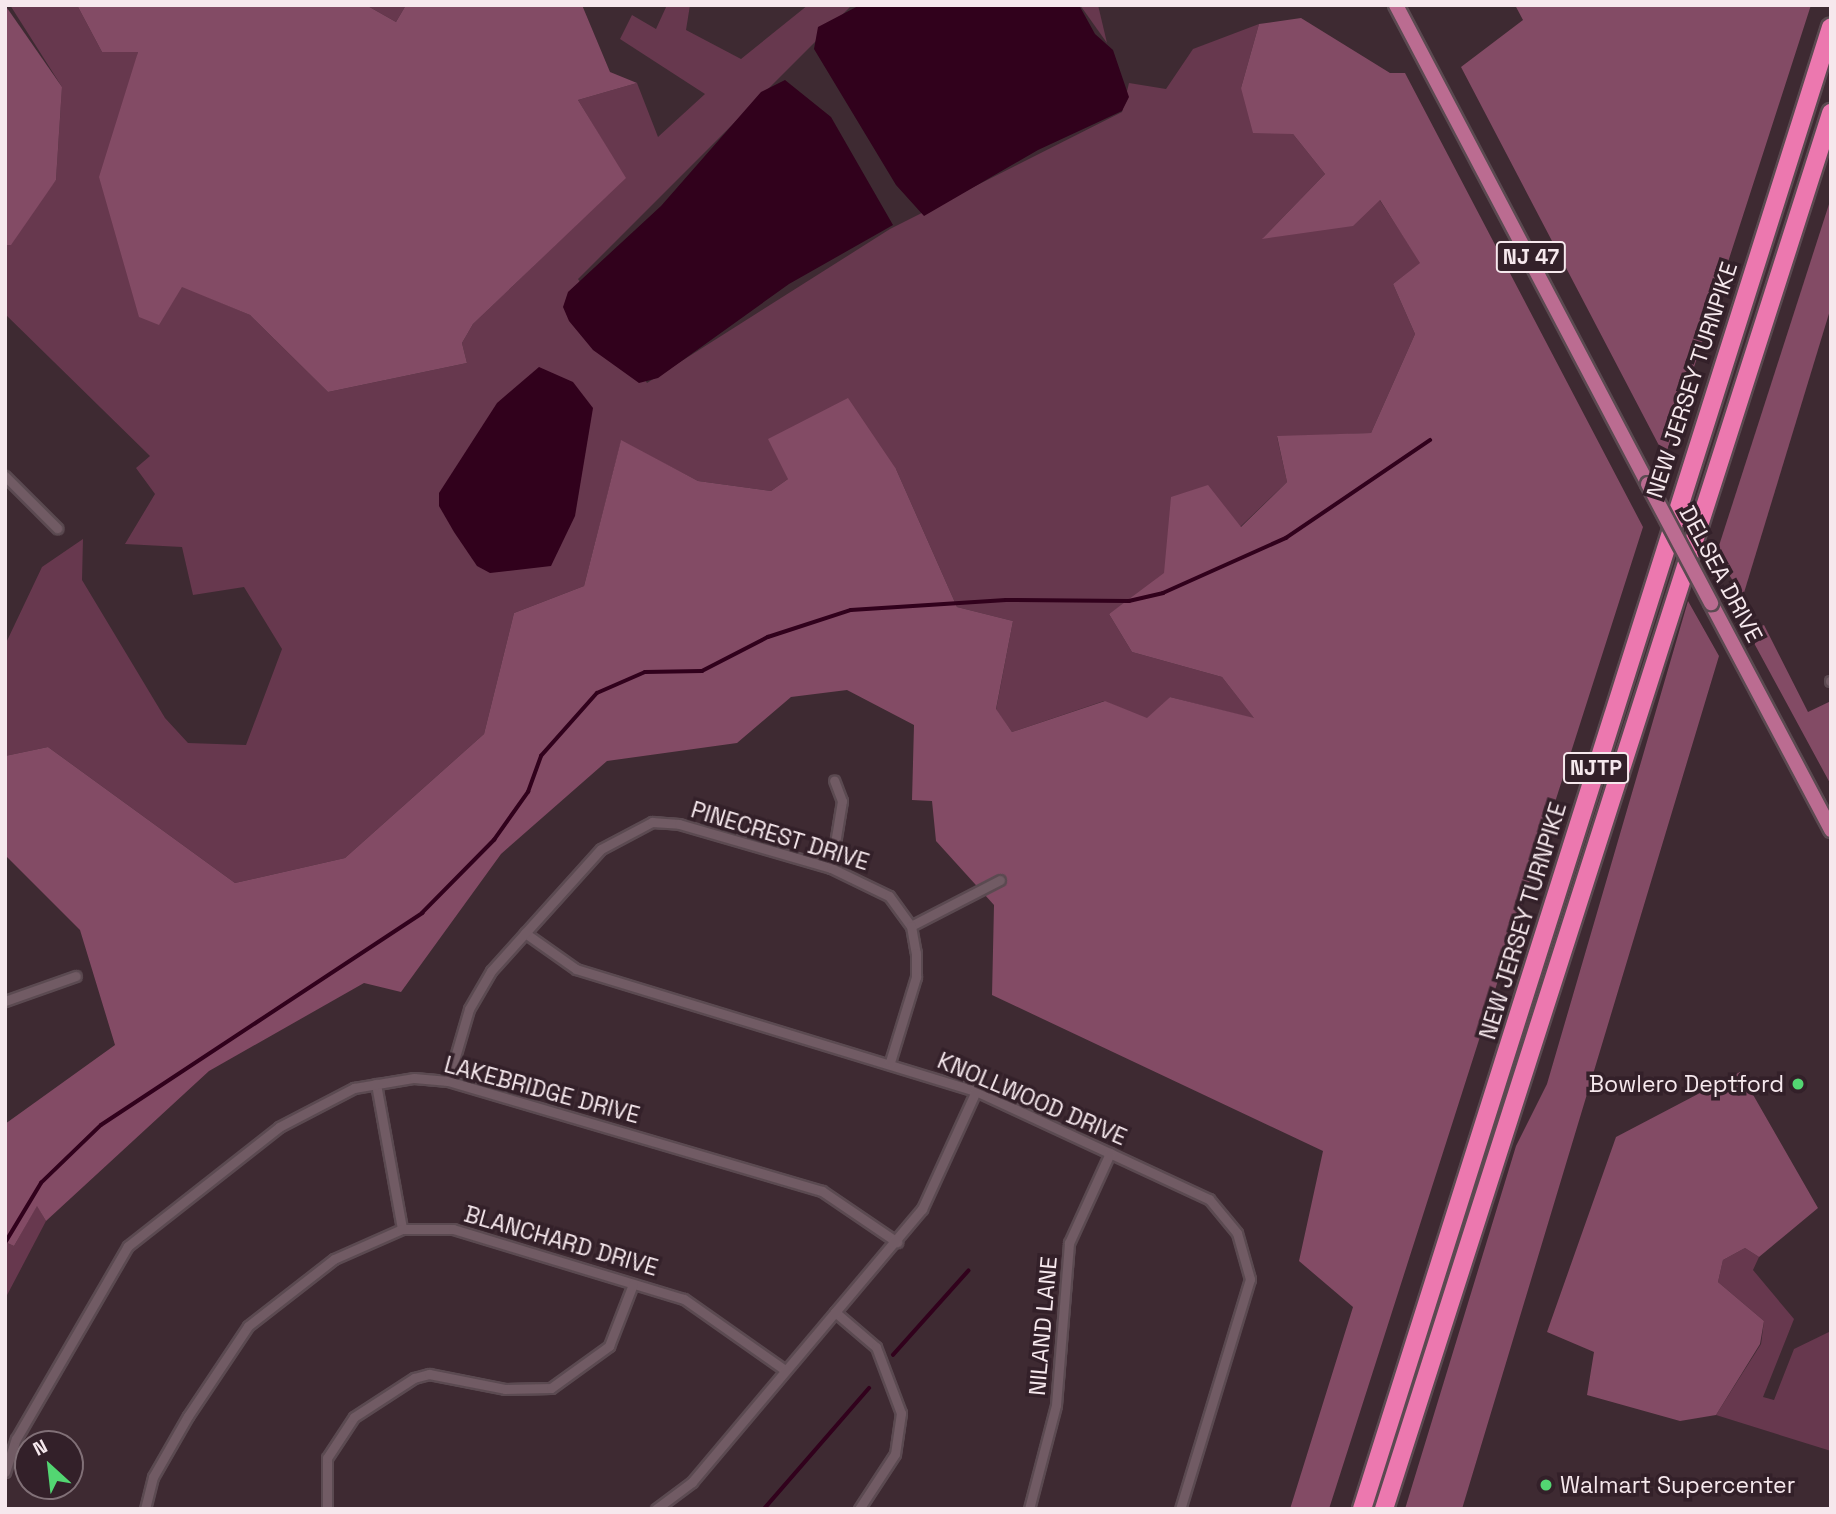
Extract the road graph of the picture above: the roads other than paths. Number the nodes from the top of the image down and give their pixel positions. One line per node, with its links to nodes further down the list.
1 (1396, 5): 9 (main road, DELSEA DRIVE / NJ 47, bridge)
2 (1831, 27): 33 (highway, NEW JERSEY TURNPIKE / NJTP)
3 (1831, 113): 34 (highway, NEW JERSEY TURNPIKE / NJTP)
4 (5, 476): 5 (street)
5 (14, 485): 6 (street); 7 (street)
6 (5, 494)
7 (57, 528)
8 (834, 780): 10 (street)
9 (1831, 830)
10 (831, 868): 12 (street, PINECREST DRIVE); 13 (street, PINECREST DRIVE)
11 (1000, 880): 12 (street)
12 (911, 926): 16 (street, PINECREST DRIVE)
13 (525, 933): 16 (street, KNOLLWOOD DRIVE); 17 (street, PINECREST DRIVE)
14 (76, 976): 15 (street)
15 (5, 1001)
16 (890, 1062): 19 (street, KNOLLWOOD DRIVE)
17 (448, 1081): 18 (street, LAKEBRIDGE DRIVE); 22 (street, LAKEBRIDGE DRIVE)
18 (376, 1084): 21 (street); 26 (street, LAKEBRIDGE DRIVE)
19 (976, 1091): 20 (street, KNOLLWOOD DRIVE); 22 (street)
20 (1110, 1153): 31 (street, NILAND LANE); 32 (street, KNOLLWOOD DRIVE)
21 (402, 1229): 23 (street, BLANCHARD DRIVE); 27 (street, BLANCHARD DRIVE)
22 (897, 1242): 24 (street)
23 (634, 1284): 25 (street, BLANCHARD DRIVE); 28 (street)
24 (835, 1312): 25 (street); 30 (street)
25 (785, 1370): 29 (street)
26 (5, 1472)
27 (145, 1509)
28 (327, 1509)
29 (656, 1509)
30 (859, 1509)
31 (1029, 1509)
32 (1181, 1509)
33 (1362, 1509)
34 (1384, 1509)

